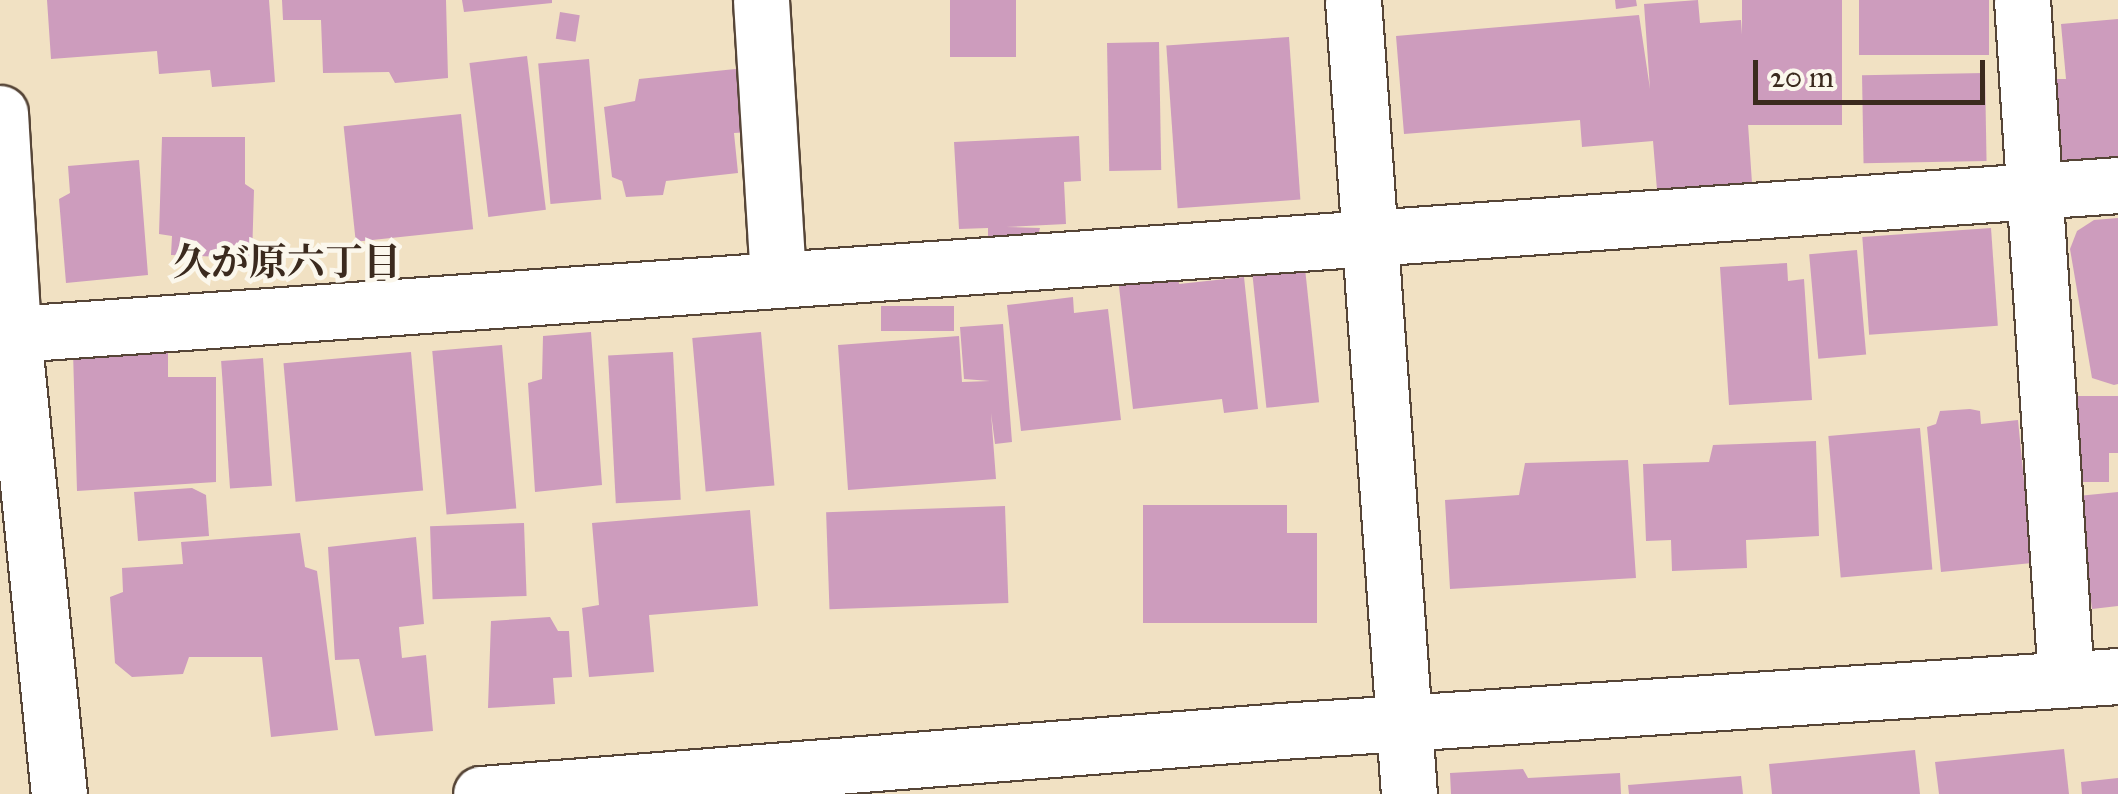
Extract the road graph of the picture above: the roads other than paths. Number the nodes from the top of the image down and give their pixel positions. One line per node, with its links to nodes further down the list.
1 (761, 0): 8 (street)
2 (1353, 0): 7 (street)
3 (2022, 0): 6 (street)
4 (0, 113): 9 (street)
5 (2118, 186): 6 (street)
6 (2036, 191): 7 (street); 10 (street)
7 (1370, 237): 8 (street); 11 (street)
8 (778, 279): 9 (street)
9 (7, 335): 12 (street)
10 (2092, 678): 11 (street)
11 (1404, 723): 13 (street); 14 (street)
12 (58, 794)
13 (481, 794)
14 (1409, 794)

